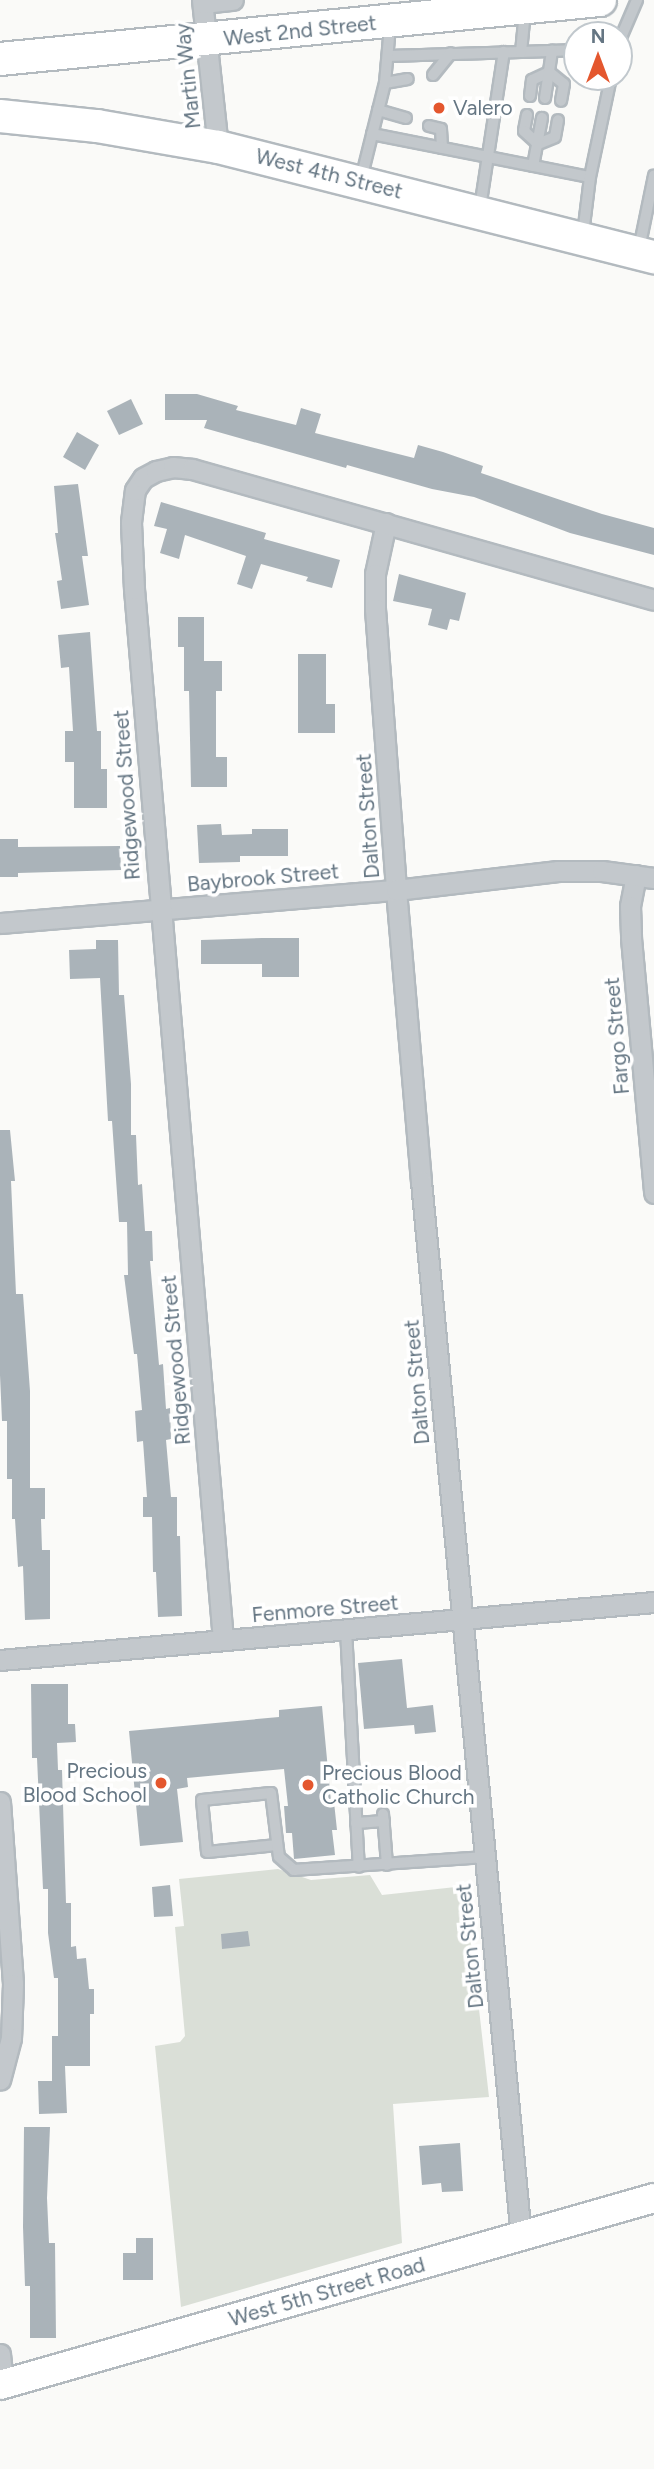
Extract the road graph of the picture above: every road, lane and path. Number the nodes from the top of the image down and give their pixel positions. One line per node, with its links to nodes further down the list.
1 (233, 0): 4 (street, West 2nd Street)
2 (600, 0): 5 (main road, West 2nd Street)
3 (637, 0): 6 (lane)
4 (202, 1): 8 (street, Martin Way)
5 (525, 7): 7 (main road, West 2nd Street); 12 (lane)
6 (628, 21)
7 (390, 22): 8 (main road, West 2nd Street); 14 (lane)
8 (207, 41): 15 (main road, West 2nd Street); 33 (street, Martin Way)
9 (552, 51): 10 (lane); 12 (lane); 16 (lane)
10 (563, 51)
11 (503, 52): 12 (lane); 13 (lane); 35 (lane)
12 (521, 52)
13 (451, 53): 14 (lane); 17 (lane)
14 (388, 56): 19 (lane)
15 (0, 59)
16 (549, 72): 21 (lane); 22 (lane); 23 (lane)
17 (433, 75)
18 (408, 79): 19 (lane)
19 (384, 83): 24 (lane)
20 (608, 91): 38 (lane)
21 (530, 96)
22 (545, 98)
23 (561, 101)
24 (378, 110): 27 (lane); 31 (lane)
25 (527, 115): 32 (lane)
26 (0, 116): 33 (main road, West 4th Street)
27 (406, 118)
28 (542, 118): 32 (lane)
29 (558, 120): 32 (lane)
30 (429, 126): 34 (lane)
31 (372, 134): 34 (lane); 39 (lane)
32 (538, 144): 36 (lane)
33 (218, 147): 39 (main road, West 4th Street)
34 (442, 149): 35 (lane)
35 (489, 157): 36 (lane); 41 (lane)
36 (533, 166): 38 (lane)
37 (654, 176): 40 (lane)
38 (590, 177): 42 (lane)
39 (361, 182): 41 (main road, West 4th Street)
40 (653, 188): 43 (lane)
41 (479, 212): 42 (main road, West 4th Street)
42 (582, 237): 43 (main road, West 4th Street)
43 (646, 255)
44 (386, 523): 45 (street, Ridgewood Street); 47 (street, Dalton Street); 48 (street, Ridgewood Street)
45 (654, 600)
46 (645, 877): 47 (street, Baybrook Street); 50 (street, Fargo Street)
47 (396, 890): 48 (street, Baybrook Street); 52 (street, Dalton Street)
48 (159, 909): 49 (street, Baybrook Street); 54 (street, Ridgewood Street)
49 (0, 923)
50 (654, 1193)
51 (654, 1602): 52 (street, Fenmore Street)
52 (462, 1619): 53 (street, Fenmore Street); 59 (street, Dalton Street)
53 (346, 1630): 54 (street, Fenmore Street); 57 (lane)
54 (223, 1640): 55 (street, Fenmore Street)
55 (0, 1660)
56 (0, 1802): 62 (street)
57 (356, 1823): 60 (lane); 61 (lane)
58 (277, 1845): 58 (lane); 61 (lane)
59 (485, 1857): 60 (lane); 64 (street, Dalton Street)
60 (387, 1865): 61 (lane)
61 (359, 1867)
62 (0, 2080)
63 (654, 2197): 64 (street, West 5th Street Road)
64 (521, 2236): 66 (street, West 5th Street Road)
65 (0, 2354): 66 (street)
66 (1, 2384)

